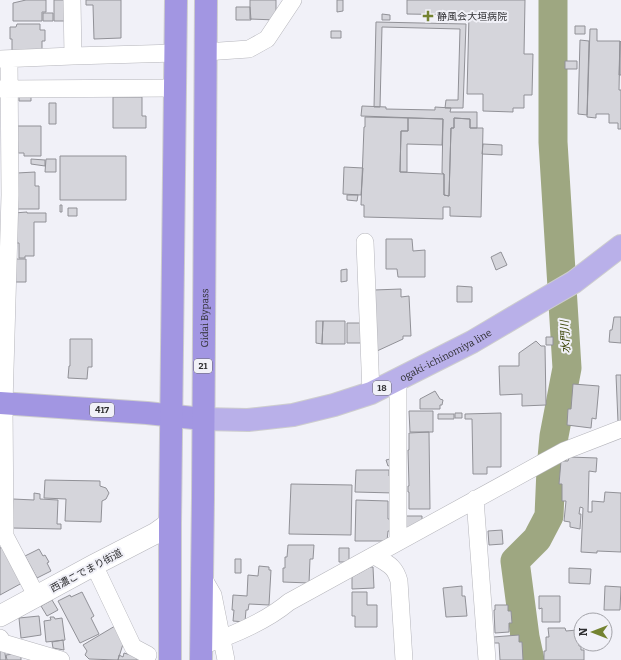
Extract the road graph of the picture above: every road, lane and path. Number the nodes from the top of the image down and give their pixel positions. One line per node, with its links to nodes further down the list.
1 (72, 0): 5 (street)
2 (176, 0): 7 (highway)
3 (206, 0): 6 (highway, Gidai Bypass / 21)
4 (293, 0): 6 (street)
5 (73, 56): 7 (street); 8 (street)
6 (205, 61): 16 (highway, Gidai Bypass / 21)
7 (176, 68): 8 (street); 15 (highway)
8 (6, 73): 11 (street)
9 (365, 242): 13 (street)
10 (621, 246): 12 (main road, ogaki-ichinomiya line / 18)
11 (4, 308): 14 (street)
12 (398, 380): 13 (main road, ogaki-ichinomiya line / 18); 20 (street)
13 (371, 393): 16 (main road, ogaki-ichinomiya line / 18)
14 (2, 403): 15 (highway, 417); 24 (street)
15 (172, 416): 16 (highway, 417); 19 (highway)
16 (203, 419): 23 (highway, Gidai Bypass / 21)
17 (621, 429): 18 (street)
18 (476, 499): 20 (street); 34 (street)
19 (170, 523): 22 (street, 西濃こでまり街道); 31 (highway)
20 (398, 542): 21 (street)
21 (375, 556): 27 (street); 33 (street)
22 (94, 565): 24 (street, 西濃こでまり街道); 29 (street)
23 (202, 576): 27 (street); 28 (highway, Gidai Bypass / 21)
24 (37, 597): 25 (street, 西濃こでまり街道)
25 (0, 616)
26 (0, 638): 30 (street)
27 (221, 640): 28 (street); 32 (street)
28 (201, 653)
29 (148, 655)
30 (61, 660)
31 (170, 660)
32 (226, 660)
33 (404, 660)
34 (487, 660)

